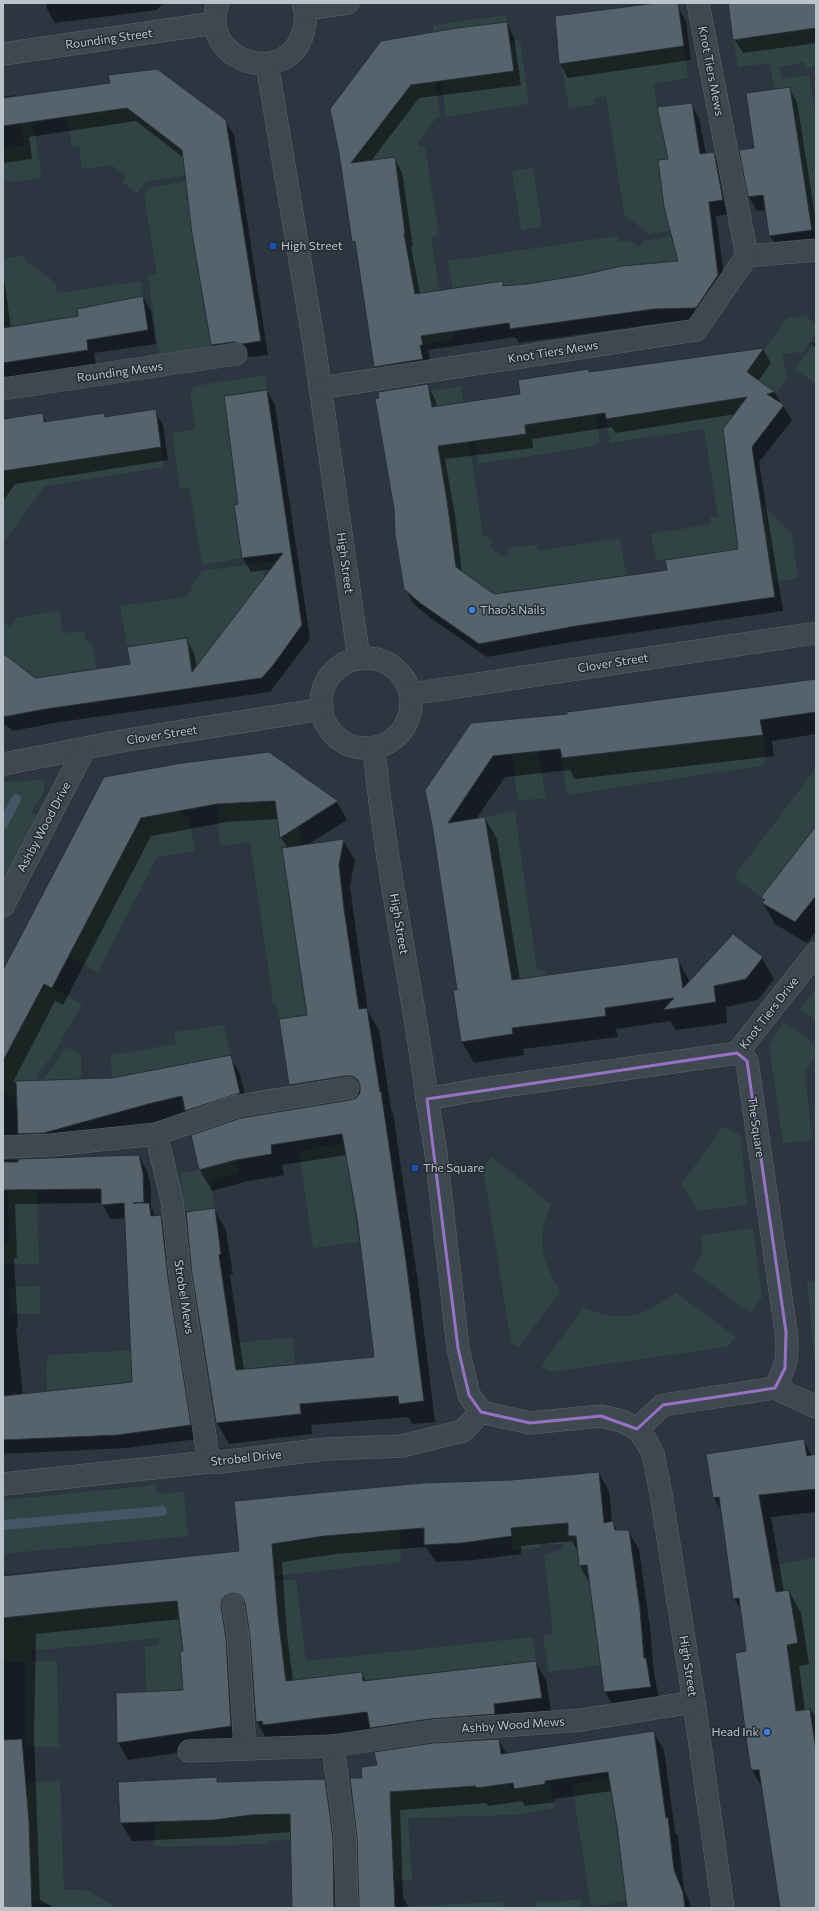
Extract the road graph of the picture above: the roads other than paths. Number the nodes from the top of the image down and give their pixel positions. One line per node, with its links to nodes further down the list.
1 (348, 3): 3 (street)
2 (698, 3): 8 (street, Knot Tiers Mews)
3 (304, 6): 6 (street)
4 (217, 13): 5 (street, Rounding Street); 6 (street)
5 (3, 54)
6 (267, 64): 10 (street, High Street)
7 (816, 250): 8 (street)
8 (747, 256): 10 (street, Knot Tiers Mews)
9 (236, 354): 11 (street, Rounding Mews)
10 (320, 388): 13 (street, High Street)
11 (3, 389)
12 (816, 633): 14 (street, Clover Street)
13 (359, 659): 14 (street); 15 (street)
14 (411, 694): 17 (street)
15 (322, 709): 16 (street, Clover Street); 17 (street)
16 (85, 748): 18 (street, Clover Street); 19 (street, Ashby Wood Drive)
17 (374, 748): 23 (street, High Street)
18 (3, 764)
19 (3, 906)
20 (816, 953): 21 (street, Knot Tiers Drive)
21 (737, 1053): 23 (street); 26 (street, The Square)
22 (348, 1088): 24 (street)
23 (427, 1099): 28 (street)
24 (156, 1134): 25 (street); 30 (street, Strobel Mews)
25 (3, 1147)
26 (775, 1388): 27 (street); 29 (street)
27 (816, 1407)
28 (481, 1412): 29 (street); 30 (street, Strobel Drive)
29 (637, 1429): 33 (street, High Street)
30 (209, 1462): 31 (street, Strobel Drive)
31 (3, 1484)
32 (233, 1605): 35 (street)
33 (694, 1702): 34 (street, Ashby Wood Mews); 38 (street, High Street)
34 (333, 1746): 35 (street, Ashby Wood Mews); 37 (street)
35 (245, 1749): 36 (street, Ashby Wood Mews)
36 (189, 1751)
37 (347, 1908)
38 (723, 1908)

